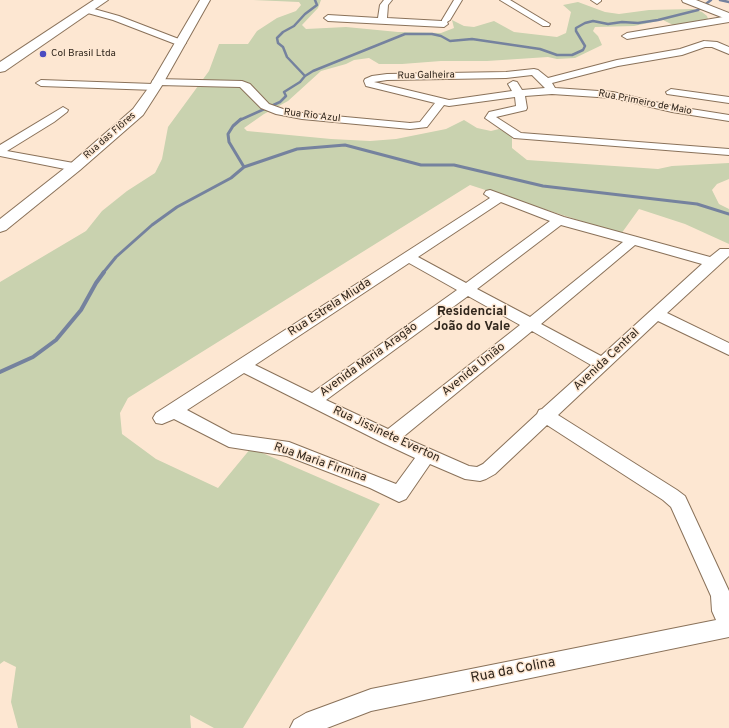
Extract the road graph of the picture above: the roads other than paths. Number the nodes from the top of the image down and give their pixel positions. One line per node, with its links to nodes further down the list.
1 (102, 0): 7 (main road)
2 (205, 0): 13 (street, Rua das Flôres)
3 (388, 0): 10 (street)
4 (458, 0): 10 (street)
5 (505, 0): 11 (street)
6 (688, 0): 9 (street)
7 (91, 5): 13 (street); 15 (main road); 16 (main road)
8 (328, 18): 10 (street)
9 (729, 18): 12 (street)
10 (382, 20)
11 (546, 24)
12 (628, 36)
13 (181, 43): 19 (street, Rua das Flôres)
14 (729, 51): 20 (street)
15 (0, 62)
16 (0, 68)
17 (506, 75): 20 (street, Rua Galheira); 22 (street); 24 (street, Rua Galheira)
18 (41, 83): 19 (street, Rua Rio Azul)
19 (156, 85): 24 (street, Rua Rio Azul); 31 (street, Rua das Flôres)
20 (549, 87): 22 (street, Rua Primeiro de Maio); 26 (street, Rua Primeiro de Maio)
21 (671, 92): 23 (street)
22 (519, 93): 24 (street, Rua Primeiro de Maio); 29 (street)
23 (729, 100)
24 (442, 101)
25 (63, 110): 28 (street)
26 (729, 118)
27 (729, 140): 29 (street)
28 (0, 150)
29 (726, 151)
30 (0, 154): 31 (street)
31 (75, 167): 33 (street, Rua das Flôres)
32 (559, 220): 34 (street); 36 (street, Rua Estrela Miuda); 38 (street, Avenida Maria Aragão)
33 (0, 227)
34 (632, 241): 37 (street); 40 (street, Avenida União)
35 (725, 252): 37 (street, Avenida Central)
36 (408, 257): 38 (street); 43 (street, Rua Estrela Miuda)
37 (712, 262): 39 (street, Avenida Central)
38 (467, 289): 40 (street); 44 (street, Avenida Maria Aragão)
39 (656, 314): 41 (street); 42 (street, Avenida Central)
40 (531, 324): 42 (street); 47 (street, Avenida União)
41 (729, 350)
42 (603, 364): 46 (street, Avenida Central)
43 (242, 365): 44 (street, Rua Jissinete Everton); 45 (street, Rua Estrela Miuda)
44 (314, 400): 47 (street, Rua Jissinete Everton)
45 (168, 415): 48 (street, Rua Maria Firmina)
46 (546, 415): 49 (street, Avenida Central); 50 (street)
47 (389, 438): 48 (street, Rua Jissinete Everton)
48 (427, 455): 49 (street, Rua Jissinete Everton)
49 (489, 469)
50 (725, 591): 51 (street)
51 (729, 627): 52 (street, Rua da Colina)
52 (302, 728)

